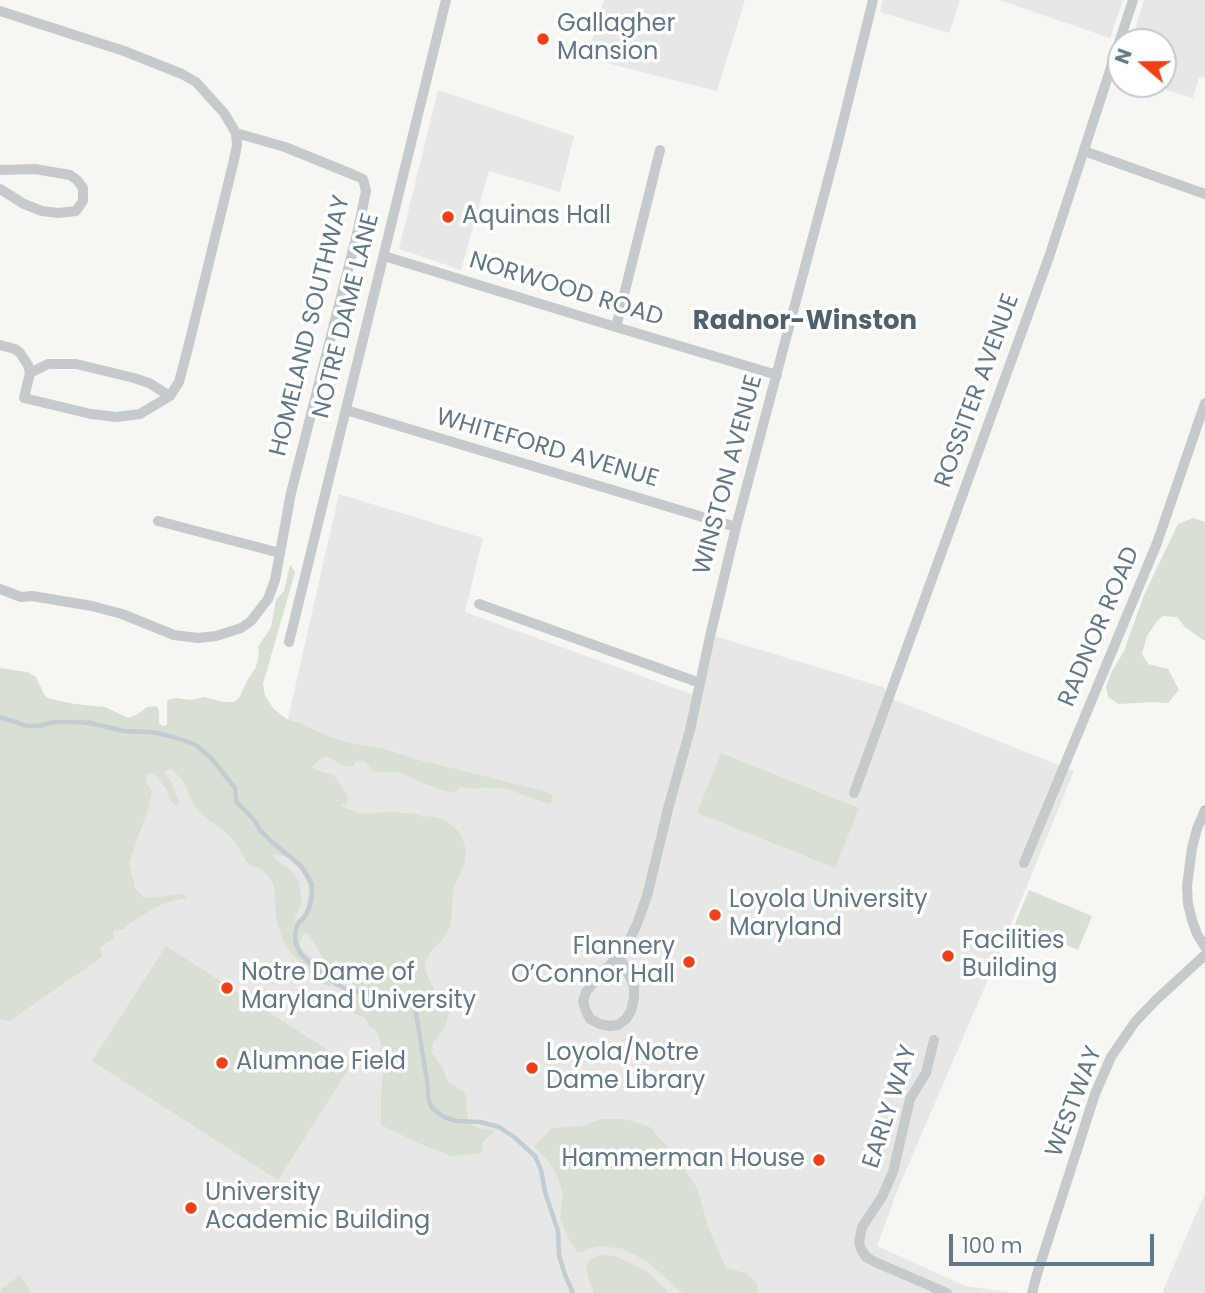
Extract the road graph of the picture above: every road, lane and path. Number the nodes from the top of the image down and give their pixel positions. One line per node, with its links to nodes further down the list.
1 (446, 0): 11 (street, NOTRE DAME LANE)
2 (873, 0): 15 (street, WINSTON AVENUE)
3 (1133, 0): 7 (street, ROSSITER AVENUE)
4 (0, 11): 5 (street)
5 (236, 133): 16 (street); 21 (street, HOMELAND SOUTHWAY)
6 (660, 150): 12 (street)
7 (1084, 151): 10 (street); 26 (street, ROSSITER AVENUE)
8 (0, 170): 9 (street)
9 (0, 189)
10 (1205, 194)
11 (384, 256): 12 (street, NORWOOD ROAD); 18 (street, NOTRE DAME LANE)
12 (616, 327): 15 (street, NORWOOD ROAD)
13 (0, 345): 14 (street)
14 (30, 373): 16 (street); 16 (street)
15 (777, 375): 20 (street, WINSTON AVENUE)
16 (170, 396)
17 (1205, 402): 28 (street, RADNOR ROAD)
18 (346, 410): 20 (street, WHITEFORD AVENUE); 24 (street, NOTRE DAME LANE)
19 (158, 521): 21 (street)
20 (736, 527): 25 (street, WINSTON AVENUE)
21 (281, 554): 22 (street, HOMELAND SOUTHWAY)
22 (0, 589)
23 (479, 604): 25 (street)
24 (289, 642)
25 (700, 683): 31 (street, WINSTON AVENUE)
26 (855, 793)
27 (1205, 810): 29 (street)
28 (1024, 863)
29 (1205, 947)
30 (1205, 955): 34 (street, WESTWAY)
31 (619, 956): 31 (street, WINSTON AVENUE)
32 (934, 1040): 33 (street, EARLY WAY)
33 (947, 1293)
34 (1032, 1293)

